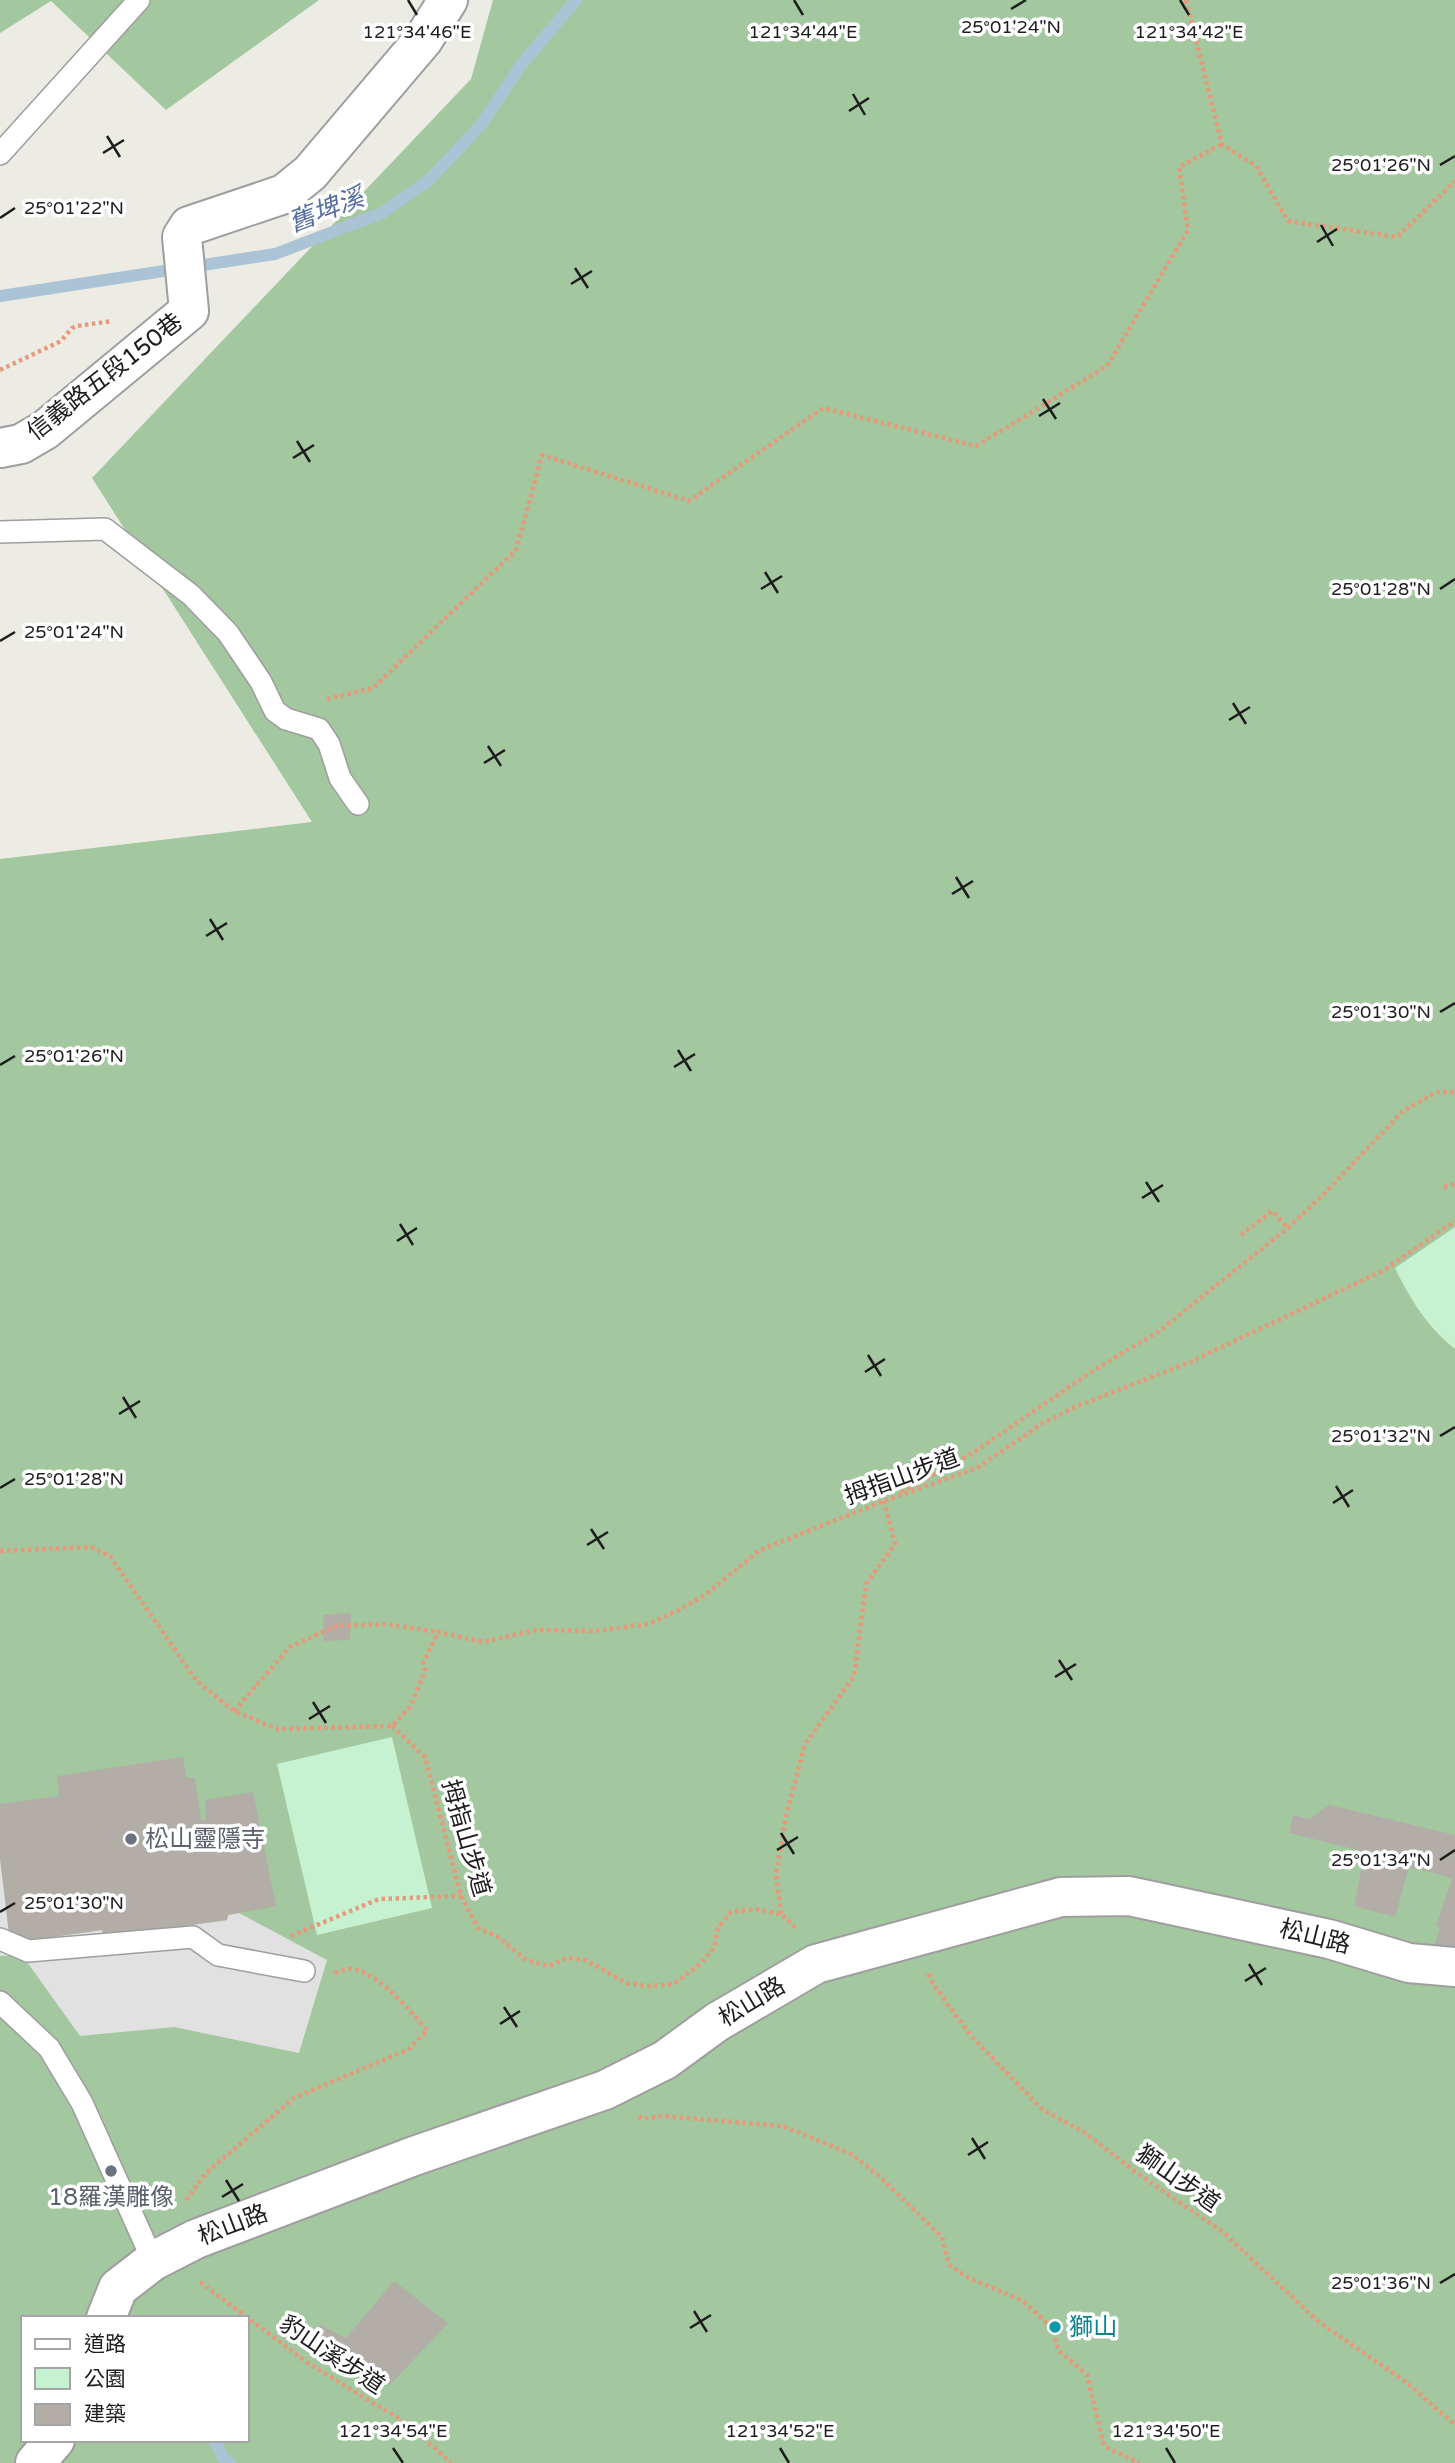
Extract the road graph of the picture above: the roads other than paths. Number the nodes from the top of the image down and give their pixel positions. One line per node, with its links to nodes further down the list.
1 (448, 0): 4 (street, 信義路五段150巷)
2 (138, 1): 3 (lane)
3 (0, 155)
4 (0, 448)
5 (0, 532): 6 (lane)
6 (359, 804)
7 (0, 1939): 9 (lane)
8 (1455, 1967): 11 (street, 松山路)
9 (313, 1974)
10 (0, 2002): 11 (lane)
11 (153, 2261): 12 (street, 松山路)
12 (107, 2316)
13 (53, 2442): 14 (street)
14 (35, 2463)

